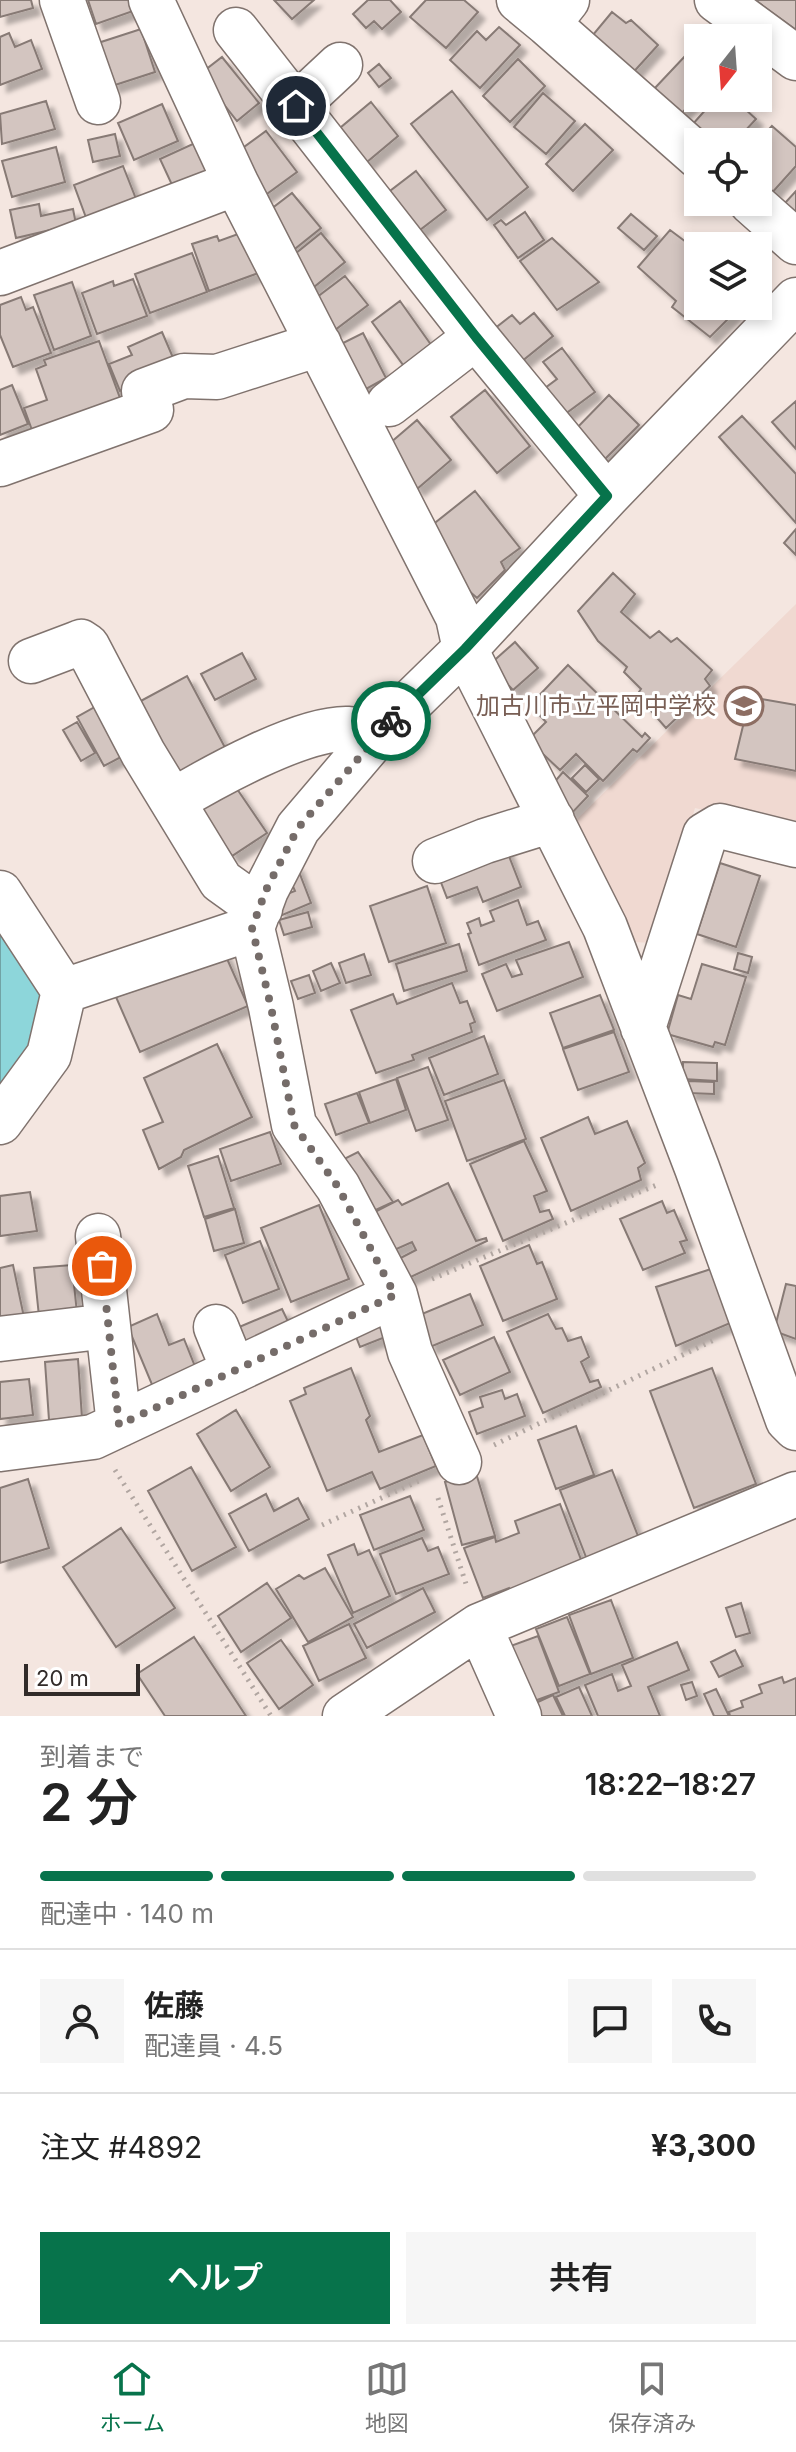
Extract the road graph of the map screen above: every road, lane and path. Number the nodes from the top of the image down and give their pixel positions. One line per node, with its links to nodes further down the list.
1 (62, 0): 8 (street)
2 (151, 0): 11 (street)
3 (717, 0): 6 (street)
4 (544, 8): 10 (street)
5 (236, 30): 9 (street)
6 (796, 58)
7 (340, 65): 9 (street)
8 (98, 102)
9 (296, 106): 16 (street)
10 (684, 143)
11 (236, 183): 14 (street); 17 (street)
12 (767, 216): 13 (street)
13 (796, 242)
14 (0, 273)
15 (796, 300): 20 (street)
16 (476, 337): 18 (street); 20 (street)
17 (319, 344): 19 (street); 21 (street)
18 (389, 404)
19 (0, 464)
20 (607, 496): 21 (street)
21 (465, 649): 23 (street); 25 (street)
22 (31, 661): 24 (street)
23 (378, 734): 24 (street); 29 (street)
24 (173, 801): 29 (street)
25 (552, 820): 27 (street); 31 (street)
26 (796, 845): 31 (street)
27 (435, 861)
28 (0, 893): 30 (street)
29 (256, 919): 30 (street); 35 (street)
30 (64, 991): 32 (street)
31 (643, 1028): 33 (street)
32 (0, 1122)
33 (697, 1168): 35 (path); 36 (street)
34 (98, 1236): 37 (street)
35 (395, 1295): 40 (street); 44 (street)
36 (752, 1323): 41 (street); 44 (path)
37 (108, 1326): 39 (street); 42 (street)
38 (216, 1327): 40 (street)
39 (0, 1339)
40 (234, 1371): 42 (street)
41 (796, 1428)
42 (106, 1431): 43 (street); 48 (path)
43 (0, 1449)
44 (445, 1468): 46 (path); 47 (path)
45 (796, 1494): 47 (street)
46 (322, 1525)
47 (479, 1626): 49 (street); 50 (street)
48 (271, 1716)
49 (345, 1716)
50 (519, 1716)

